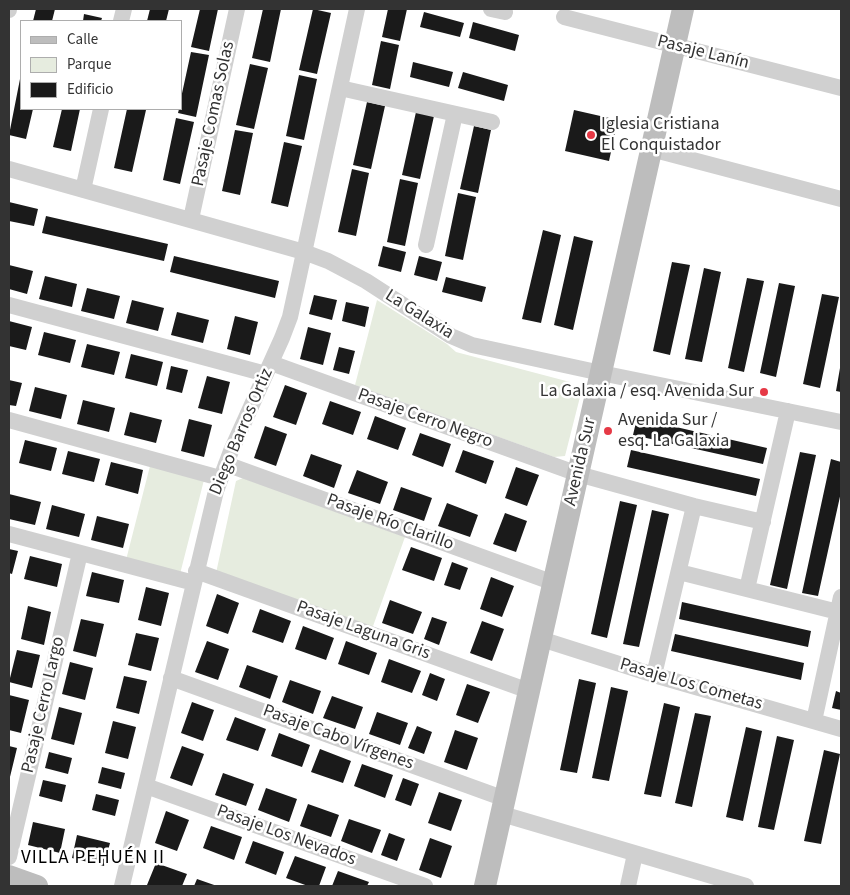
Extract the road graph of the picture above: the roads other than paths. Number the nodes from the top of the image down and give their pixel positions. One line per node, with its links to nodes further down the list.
1 (237, 9): 15 (street, Pasaje Comas Solas)
2 (357, 9): 6 (street, Diego Barros Ortiz)
3 (683, 9): 5 (street, Avenida Sur)
4 (564, 17): 5 (street, Pasaje Lanín)
5 (675, 45): 7 (street, Pasaje Lanín); 11 (street, Avenida Sur)
6 (340, 88): 9 (street); 17 (street, Diego Barros Ortiz)
7 (841, 88)
8 (101, 110): 13 (street)
9 (455, 114): 10 (street); 16 (street)
10 (492, 122)
11 (651, 150): 14 (street); 20 (street, Avenida Sur)
12 (9, 169): 13 (street, La Galaxia)
13 (83, 190): 15 (street, La Galaxia)
14 (841, 199)
15 (191, 220): 17 (street, La Galaxia)
16 (426, 245)
17 (304, 252): 19 (street, Diego Barros Ortiz); 20 (street, La Galaxia)
18 (9, 305): 19 (street, Pasaje Cerro Negro)
19 (268, 369): 24 (street, Diego Barros Ortiz); 25 (street, Pasaje Cerro Negro)
20 (601, 373): 21 (street, La Galaxia); 25 (street, Avenida Sur)
21 (788, 411): 23 (street, La Galaxia); 27 (street)
22 (9, 420): 24 (street, Pasaje Río Clarillo)
23 (841, 422)
24 (223, 471): 31 (street, Diego Barros Ortiz); 32 (street, Pasaje Río Clarillo)
25 (578, 474): 26 (street, Pasaje Cerro Negro); 32 (street, Avenida Sur)
26 (694, 506): 27 (street, Pasaje Cerro Negro); 30 (street)
27 (762, 522): 33 (street)
28 (9, 534): 29 (street, Pasaje Laguna Gris)
29 (80, 553): 31 (street, Pasaje Laguna Gris); 45 (street, Pasaje Cerro Largo)
30 (678, 572): 33 (street); 37 (street)
31 (195, 577): 38 (street, Diego Barros Ortiz); 39 (street, Pasaje Laguna Gris)
32 (554, 583): 36 (street, Avenida Sur)
33 (747, 589): 34 (street)
34 (840, 604): 35 (street)
35 (837, 638): 40 (street)
36 (541, 639): 37 (street, Pasaje Los Cometas); 39 (street, Avenida Sur)
37 (654, 675): 40 (street, Pasaje Los Cometas)
38 (171, 678): 42 (street, Diego Barros Ortiz); 43 (street, Pasaje Cabo Vírgenes)
39 (529, 691): 43 (street, Avenida Sur)
40 (814, 721): 41 (street, Pasaje Los Cometas)
41 (841, 729)
42 (146, 786): 48 (street, Diego Barros Ortiz); 49 (street, Pasaje Los Nevados)
43 (503, 806): 44 (street, Pasaje Cabo Vírgenes); 50 (street, Avenida Sur)
44 (635, 854): 51 (street); 52 (street, Pasaje Cabo Vírgenes)
45 (9, 857)
46 (9, 876): 47 (street)
47 (37, 886)
48 (122, 886)
49 (425, 886)
50 (485, 886)
51 (628, 886)
52 (742, 886)

